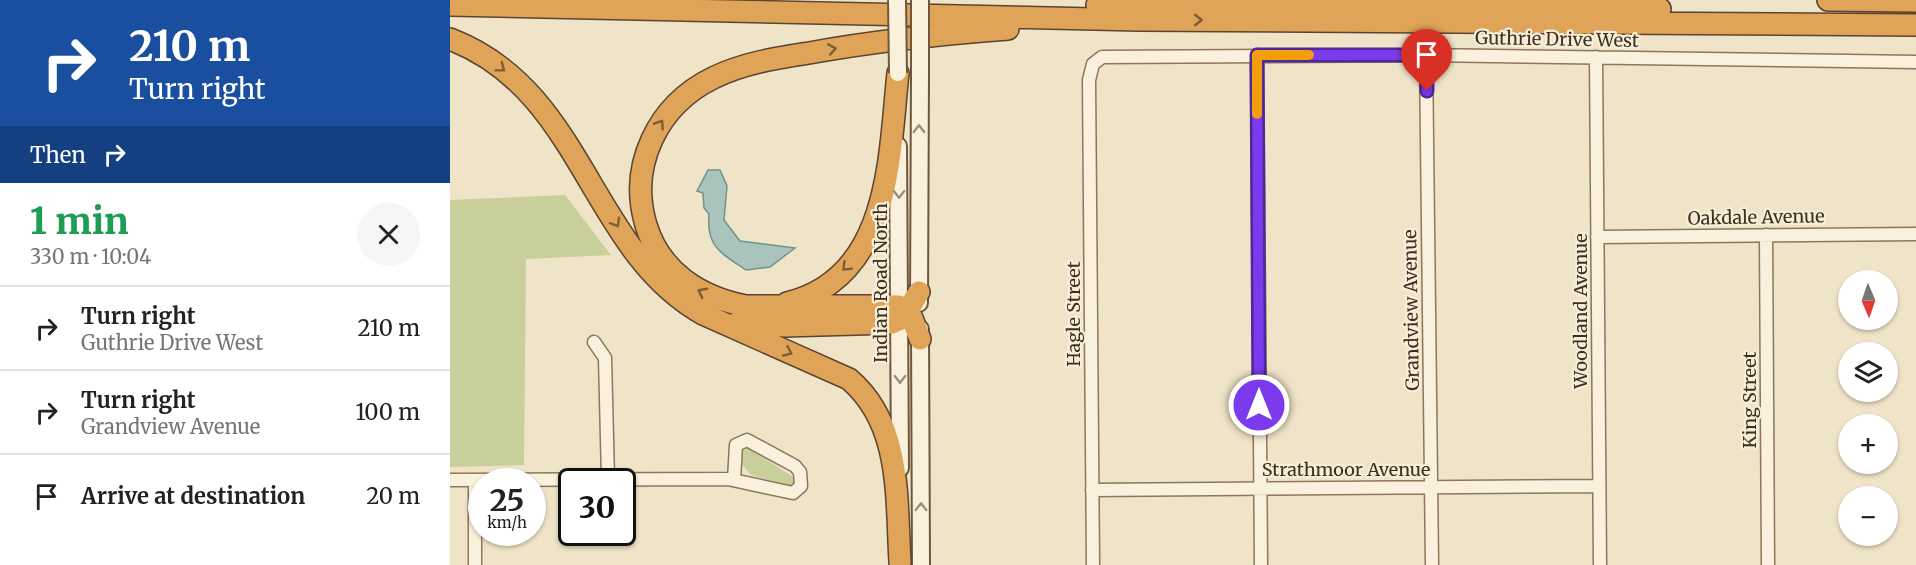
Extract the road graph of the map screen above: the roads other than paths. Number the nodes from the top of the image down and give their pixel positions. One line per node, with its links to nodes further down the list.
1 (724, 0): 7 (highway)
2 (897, 0): 16 (main road, Indian Road North, bridge)
3 (920, 0): 20 (main road, one-way to 3, bridge)
4 (1828, 0): 5 (highway)
5 (1916, 1)
6 (450, 5): 8 (highway)
7 (1916, 14)
8 (1139, 20): 9 (highway, one-way to 9); 21 (highway, one-way to 8)
9 (1916, 25)
10 (450, 39): 23 (highway, one-way to 23)
11 (1257, 55): 12 (street, Guthrie Drive West); 15 (street, Guthrie Drive West); 33 (street)
12 (1426, 55): 13 (street, Guthrie Drive West); 32 (street, Grandview Avenue)
13 (1596, 57): 14 (street, Guthrie Drive West); 19 (street, Woodland Avenue)
14 (1916, 62)
15 (1093, 64): 34 (street, Hagle Street)
16 (898, 73): 21 (highway, one-way to 21); 22 (main road, Indian Road North, one-way to 22)
17 (1916, 234): 18 (street, Oakdale Avenue)
18 (1766, 235): 19 (street, Oakdale Avenue); 43 (street, King Street)
19 (1597, 237): 31 (street, Woodland Avenue)
20 (919, 292): 22 (highway); 24 (main road)
21 (758, 307): 22 (highway)
22 (902, 313): 23 (highway); 24 (highway); 36 (main road, Indian Road North, one-way to 36)
23 (716, 320): 36 (highway, one-way to 36)
24 (920, 339): 38 (main road, one-way to 24)
25 (594, 342): 26 (street)
26 (608, 468)
27 (636, 479): 30 (street)
28 (450, 480): 29 (street)
29 (468, 480)
30 (734, 480): 30 (street)
31 (1599, 486): 32 (street, Strathmoor Avenue); 42 (street, Woodland Avenue)
32 (1431, 487): 33 (street, Strathmoor Avenue); 41 (street, Grandview Avenue)
33 (1260, 488): 34 (street, Strathmoor Avenue); 40 (street)
34 (1092, 490): 39 (street, Hagle Street)
35 (476, 546): 37 (street)
36 (900, 563)
37 (476, 565)
38 (921, 565)
39 (1093, 565)
40 (1260, 565)
41 (1432, 565)
42 (1600, 565)
43 (1768, 565)

